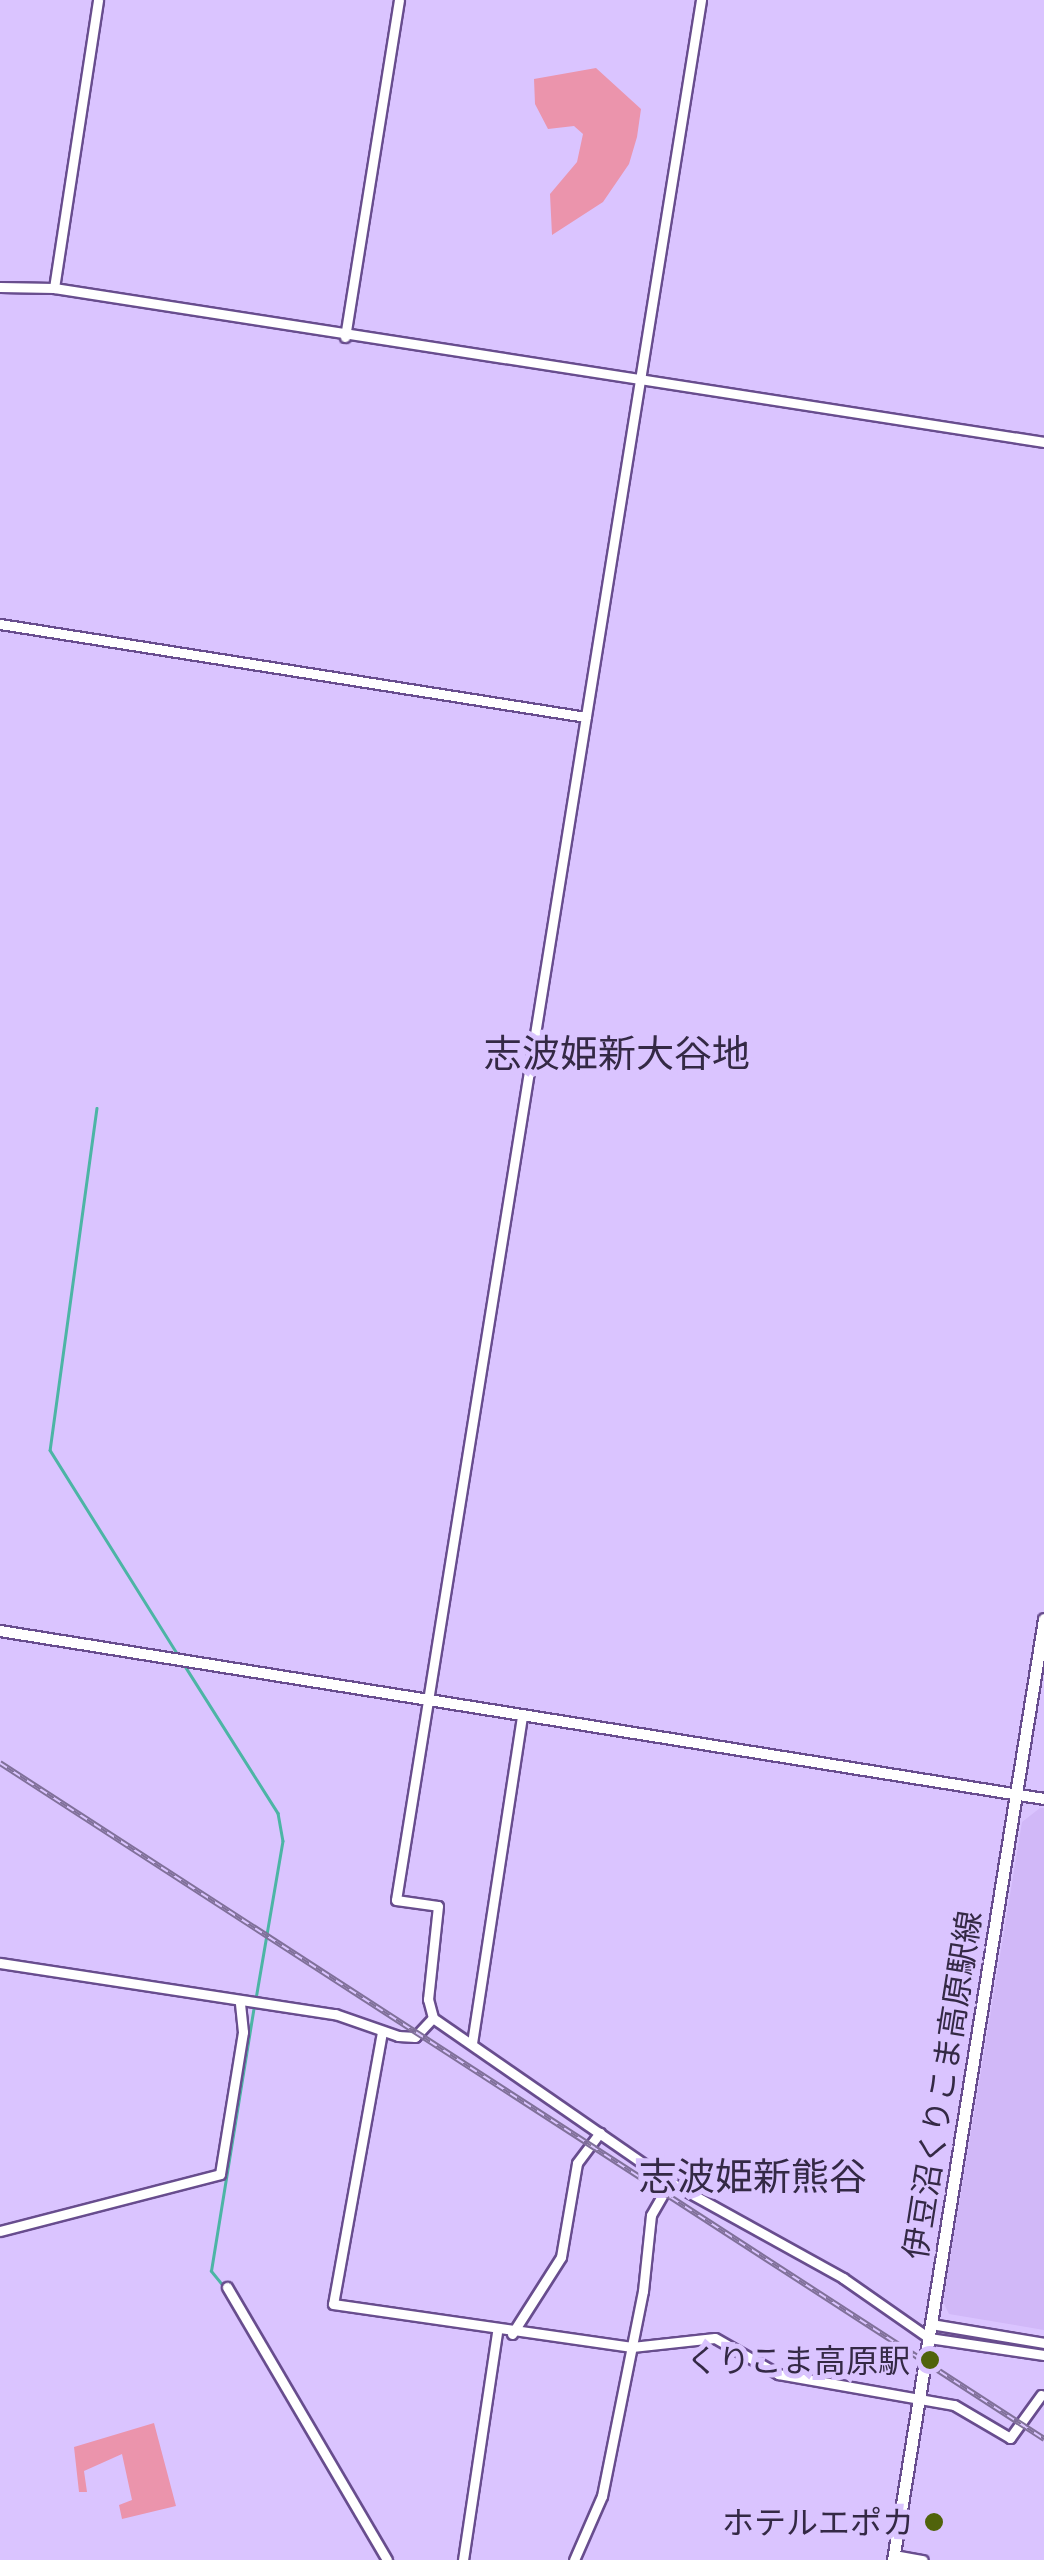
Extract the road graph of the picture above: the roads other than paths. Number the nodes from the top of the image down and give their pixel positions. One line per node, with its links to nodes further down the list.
1 (98, 0): 5 (street)
2 (399, 0): 6 (street)
3 (701, 0): 7 (street)
4 (0, 287): 5 (street)
5 (54, 288): 6 (street)
6 (346, 337): 7 (street)
7 (640, 381): 8 (street); 10 (street)
8 (1044, 442)
9 (0, 624): 10 (street)
10 (586, 716): 13 (street)
11 (1044, 1619): 15 (main road, 伊豆沼くりこま高原駅線)
12 (0, 1631): 13 (street)
13 (425, 1699): 14 (street); 19 (street)
14 (522, 1715): 15 (street); 21 (street)
15 (1016, 1794): 16 (street); 26 (main road, 伊豆沼くりこま高原駅線)
16 (1044, 1799)
17 (0, 1963): 18 (street)
18 (244, 2002): 20 (street); 24 (street)
19 (432, 2018): 20 (street); 21 (street)
20 (382, 2032): 27 (street)
21 (472, 2043): 22 (street)
22 (600, 2133): 23 (street); 28 (street)
23 (670, 2182): 30 (street); 32 (street)
24 (0, 2231)
25 (227, 2287): 38 (street)
26 (932, 2324): 29 (street); 30 (main road, 伊豆沼くりこま高原駅線)
27 (497, 2332): 28 (street); 39 (street)
28 (512, 2334): 32 (street)
29 (1009, 2337): 31 (street); 33 (street)
30 (929, 2338): 33 (street); 36 (main road, 伊豆沼くりこま高原駅線)
31 (1044, 2343)
32 (632, 2347): 36 (street); 40 (street)
33 (1018, 2351): 34 (street)
34 (1044, 2355)
35 (1041, 2395): 36 (street)
36 (919, 2400): 37 (main road, 伊豆沼くりこま高原駅線)
37 (893, 2558): 41 (street)
38 (387, 2560)
39 (463, 2560)
40 (574, 2560)
41 (923, 2560)

